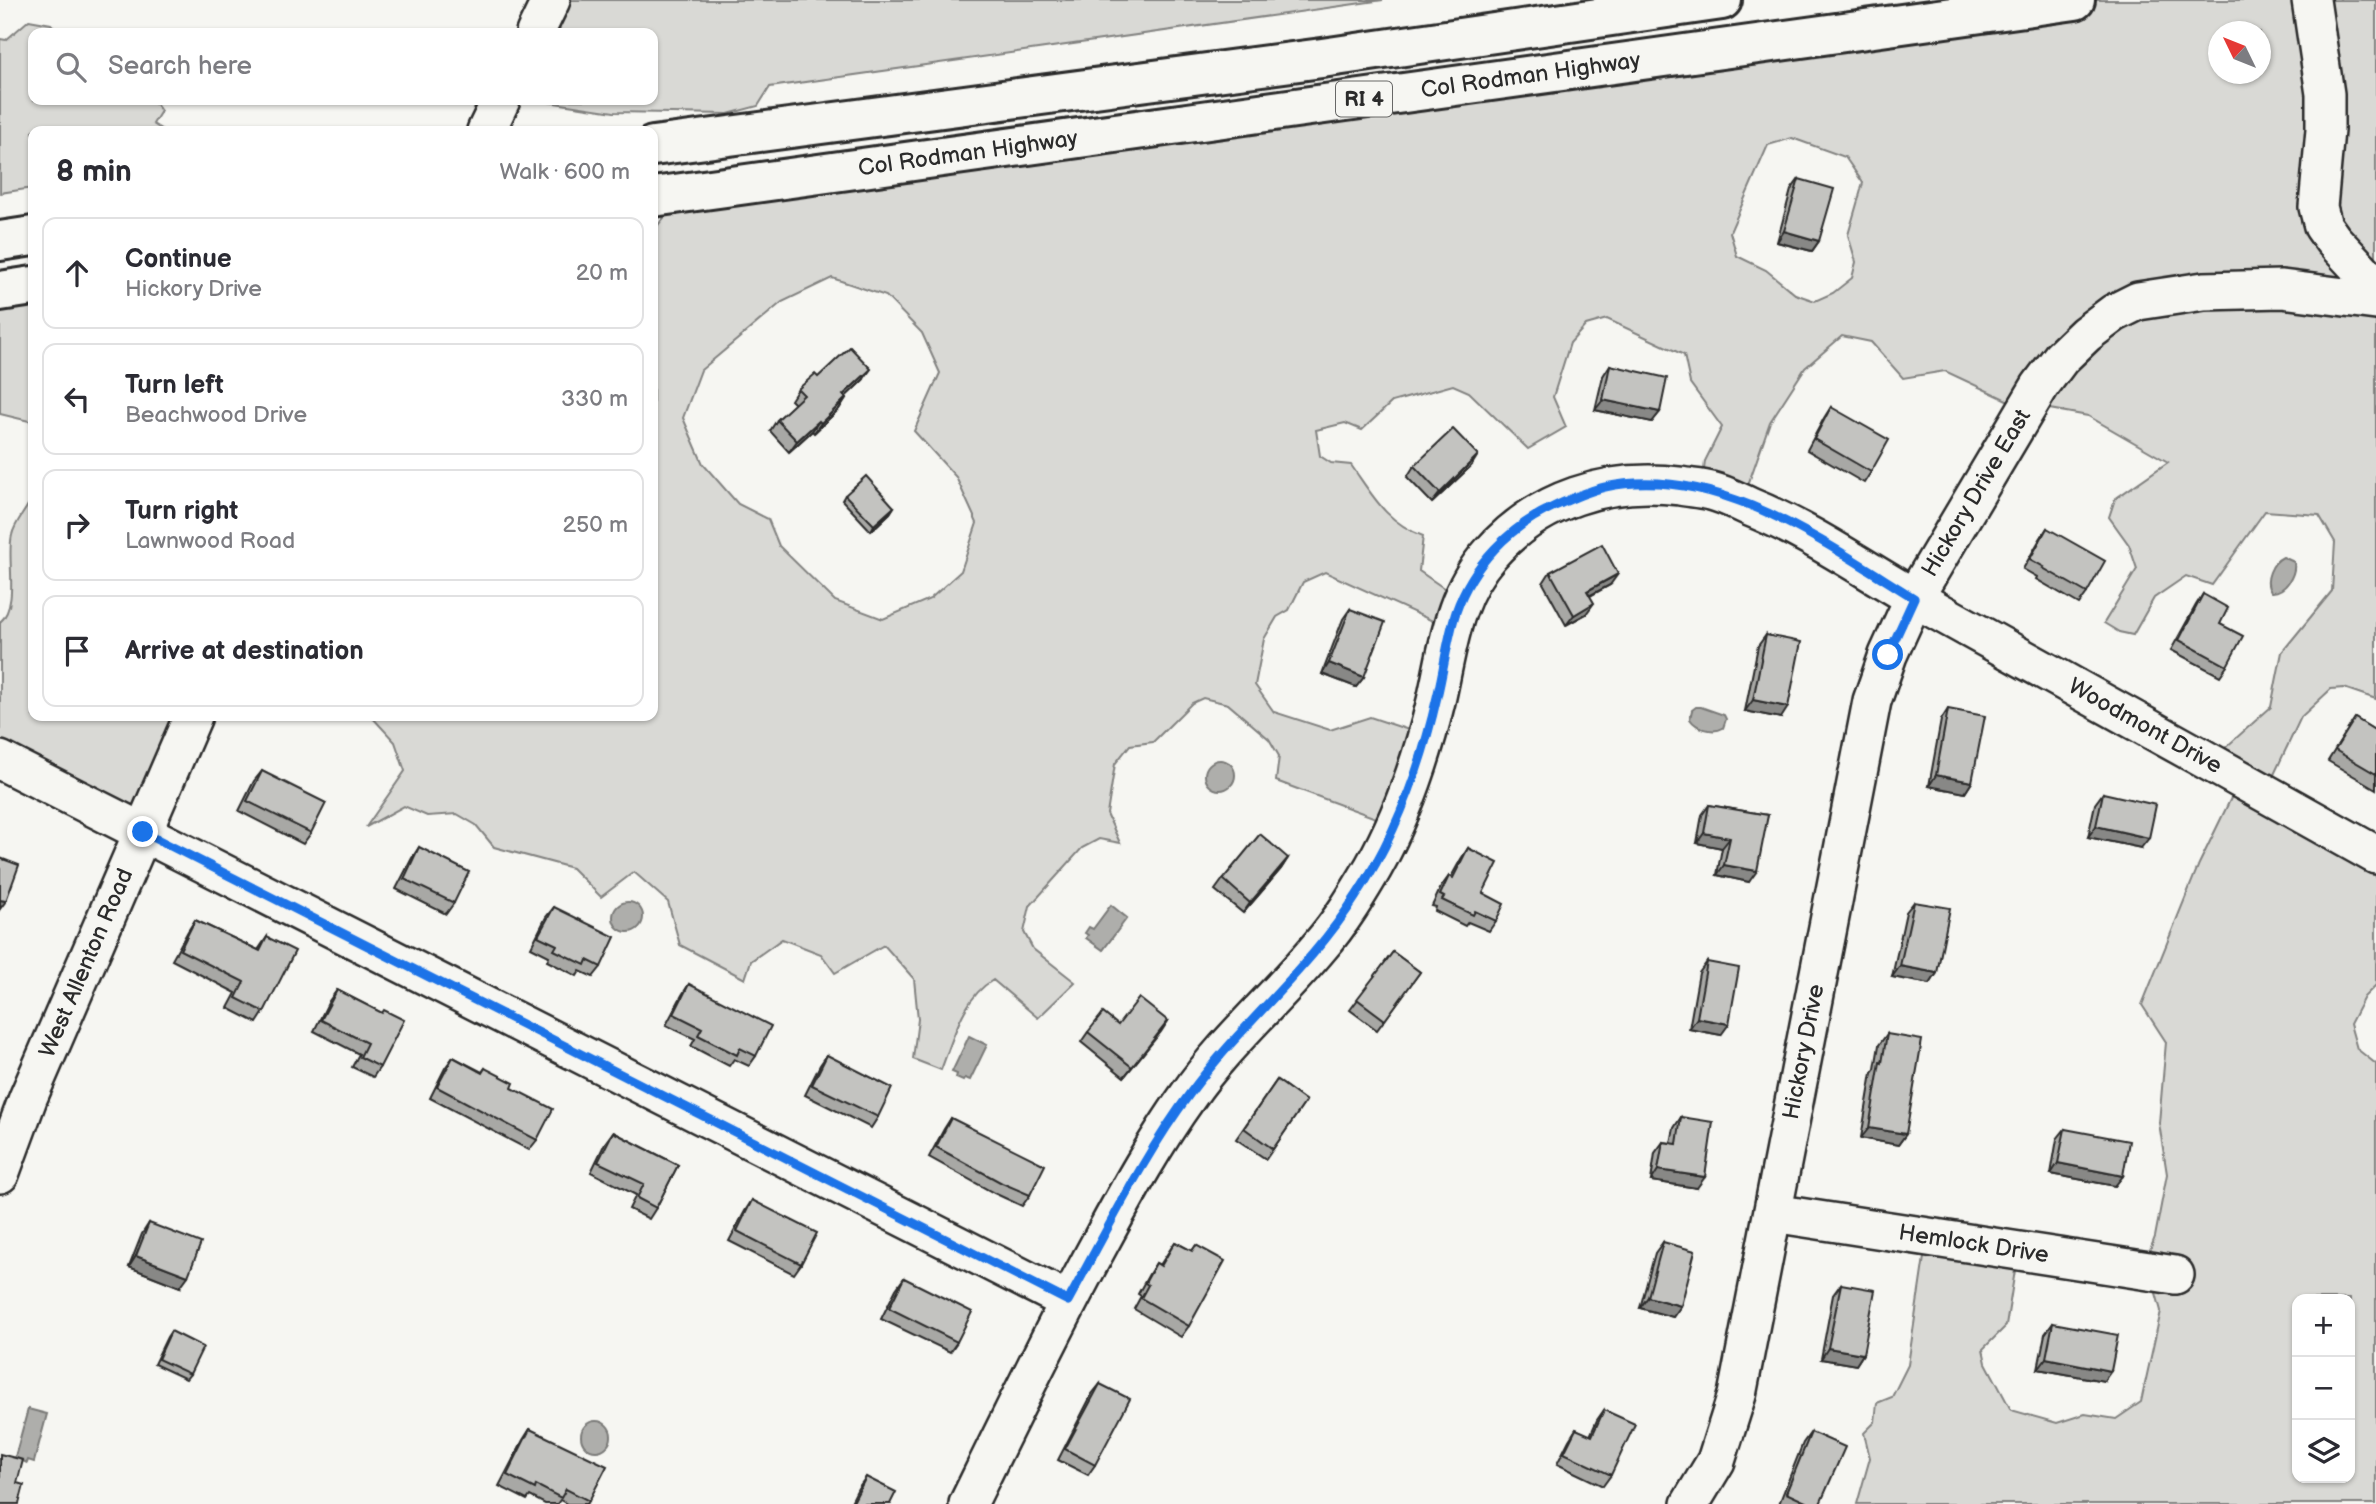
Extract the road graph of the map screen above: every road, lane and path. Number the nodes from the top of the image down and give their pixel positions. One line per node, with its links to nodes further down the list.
1 (551, 0): 5 (street)
2 (1722, 0): 8 (highway, Col Rodman Highway / RI 4)
3 (2075, 0): 9 (highway, Col Rodman Highway / RI 4)
4 (2311, 0): 12 (street)
5 (537, 28)
6 (499, 105): 7 (street)
7 (488, 126)
8 (658, 145)
9 (658, 196)
10 (28, 237): 11 (highway)
11 (0, 241)
12 (2376, 286)
13 (28, 287): 14 (highway)
14 (0, 291)
15 (2376, 301): 16 (street, Hickory Drive East)
16 (1914, 598): 20 (street, Woodmont Drive); 22 (street, Hickory Drive); 24 (street, Woodmont Drive)
17 (191, 721): 19 (street, West Allenton Road)
18 (0, 760): 19 (street)
19 (143, 832): 21 (street, West Allenton Road); 24 (street)
20 (2376, 855)
21 (0, 1174)
22 (1773, 1213): 23 (street, Hemlock Drive); 26 (street, Hickory Drive)
23 (2175, 1275)
24 (1068, 1301): 25 (street, Woodmont Drive)
25 (968, 1504)
26 (1690, 1504)

